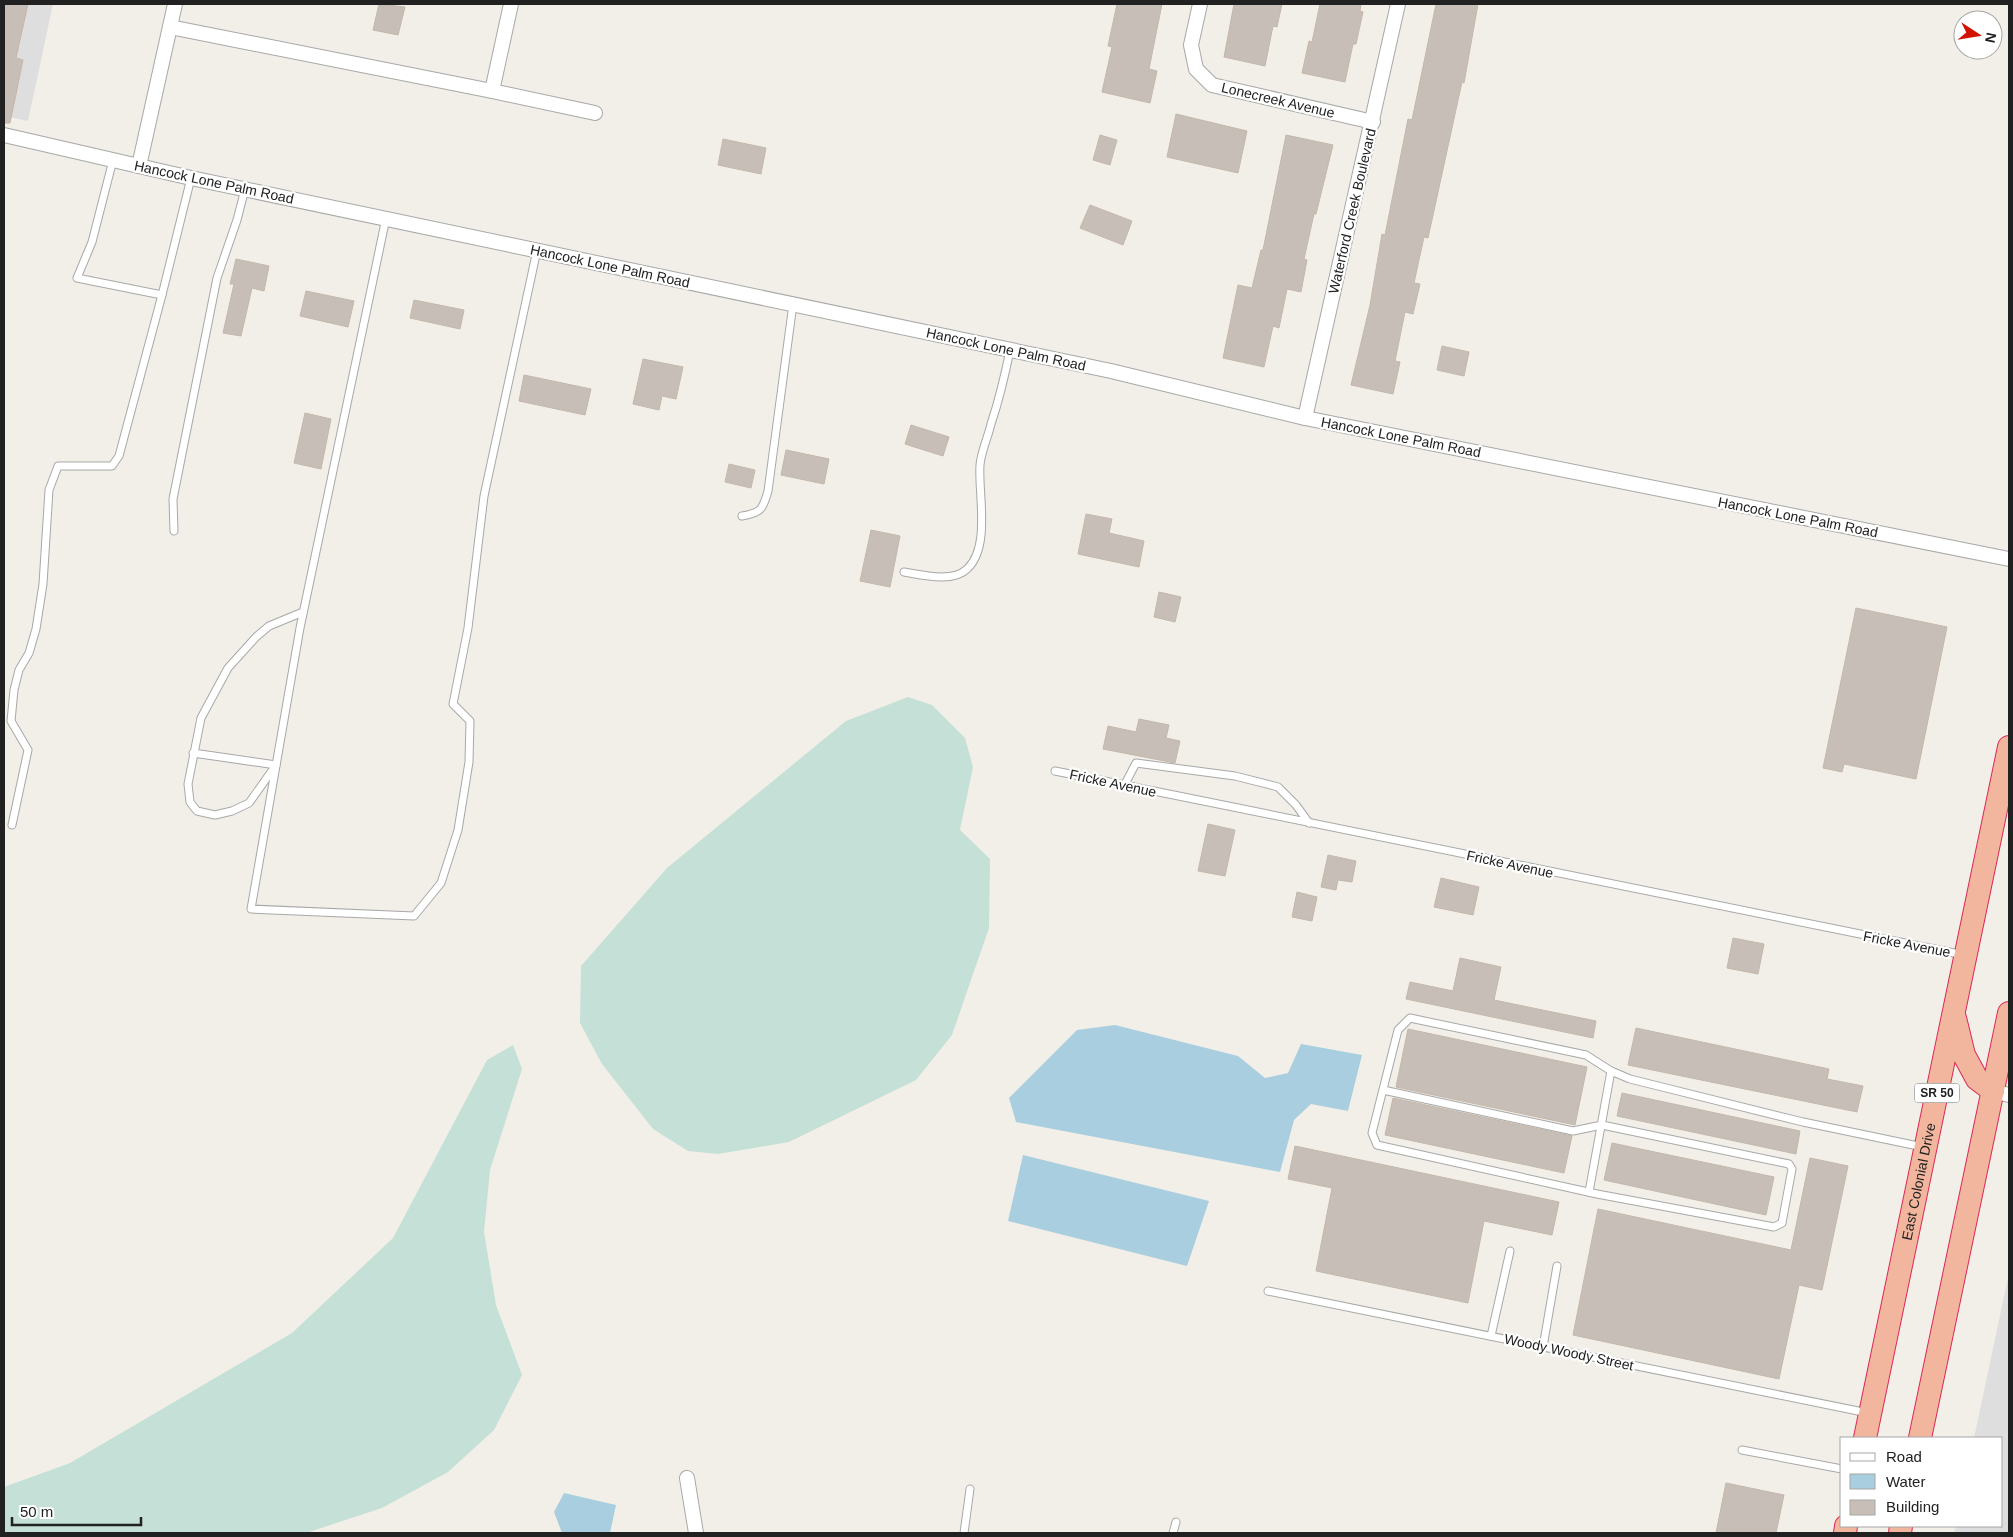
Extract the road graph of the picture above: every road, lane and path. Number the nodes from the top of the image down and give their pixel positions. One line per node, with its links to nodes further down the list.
1 (175, 4): 5 (street)
2 (511, 4): 6 (street)
3 (1200, 4): 8 (street, Lonecreek Avenue)
4 (1398, 4): 8 (street, Waterford Creek Boulevard)
5 (170, 27): 6 (street); 11 (street)
6 (492, 91): 7 (street)
7 (596, 113)
8 (1373, 122): 19 (street, Waterford Creek Boulevard)
9 (4, 135): 10 (street, Hancock Lone Palm Road)
10 (113, 160): 11 (street, Hancock Lone Palm Road); 16 (lane)
11 (139, 166): 12 (street, Hancock Lone Palm Road)
12 (191, 178): 13 (street, Hancock Lone Palm Road); 16 (lane)
13 (245, 189): 14 (street, Hancock Lone Palm Road); 21 (lane)
14 (386, 218): 15 (street, Hancock Lone Palm Road); 24 (lane)
15 (537, 250): 17 (street, Hancock Lone Palm Road); 27 (lane)
16 (162, 295): 31 (lane)
17 (792, 304): 18 (street, Hancock Lone Palm Road); 20 (lane)
18 (1010, 350): 19 (street, Hancock Lone Palm Road); 23 (lane)
19 (1305, 418): 22 (street, Hancock Lone Palm Road)
20 (742, 516)
21 (174, 531)
22 (2009, 559)
23 (904, 572)
24 (303, 612): 26 (lane); 27 (lane)
25 (2009, 747): 32 (highway, East Colonial Drive / SR 50)
26 (193, 754): 27 (lane); 27 (lane)
27 (276, 766)
28 (1055, 772): 29 (lane, Fricke Avenue)
29 (1124, 786): 30 (lane, Fricke Avenue); 30 (lane)
30 (1309, 823): 32 (lane, Fricke Avenue)
31 (12, 825)
32 (1965, 956): 33 (highway, East Colonial Drive / SR 50)
33 (1954, 1013): 37 (highway); 39 (highway, East Colonial Drive / SR 50)
34 (2009, 1013): 37 (highway)
35 (1611, 1072): 36 (lane); 38 (lane); 39 (lane)
36 (1383, 1090): 38 (lane); 40 (lane)
37 (2001, 1093): 48 (highway)
38 (1602, 1125): 40 (lane); 40 (lane)
39 (1926, 1148): 46 (highway, East Colonial Drive / SR 50)
40 (1589, 1192)
41 (1510, 1251): 44 (lane)
42 (1557, 1266): 45 (lane)
43 (1268, 1291): 44 (lane, Woody Woody Street)
44 (1491, 1336): 45 (lane, Woody Woody Street)
45 (1543, 1347): 46 (lane, Woody Woody Street)
46 (1871, 1413): 47 (highway, East Colonial Drive / SR 50)
47 (1865, 1437)
48 (1920, 1437)
49 (1742, 1450): 50 (lane)
50 (1840, 1469)
51 (687, 1478): 54 (street)
52 (970, 1489): 55 (lane)
53 (1176, 1522): 56 (lane)
54 (696, 1533)
55 (964, 1533)
56 (1173, 1533)

